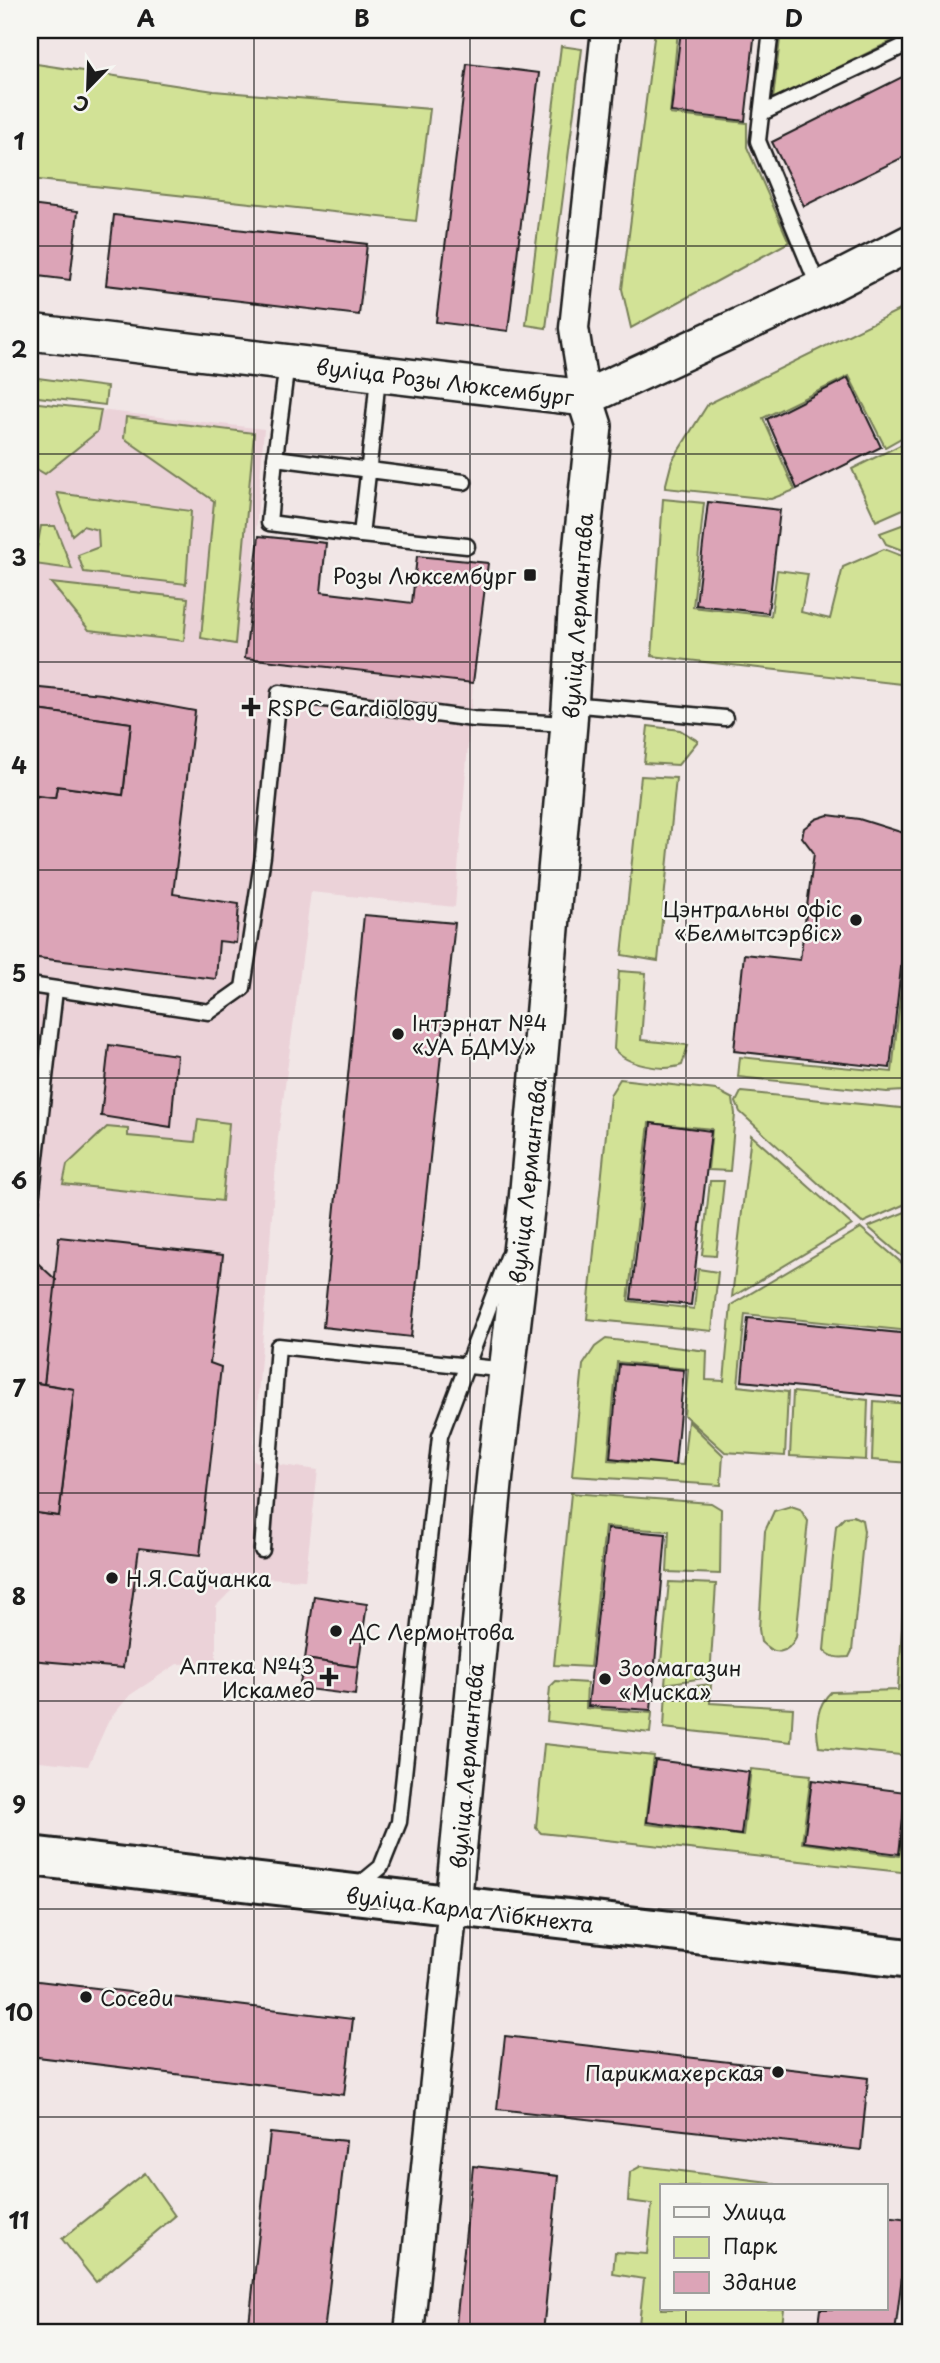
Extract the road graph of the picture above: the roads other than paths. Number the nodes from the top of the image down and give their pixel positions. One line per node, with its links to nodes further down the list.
1 (606, 30): 10 (street, вуліца Лермантава)
2 (771, 30): 4 (lane)
3 (910, 43): 4 (lane)
4 (762, 113): 6 (lane)
5 (910, 243): 6 (street, вуліца Розы Люксембург)
6 (820, 289): 10 (street, вуліца Розы Люксембург)
7 (30, 332): 8 (street, вуліца Розы Люксембург)
8 (287, 362): 9 (street, вуліца Розы Люксембург); 11 (lane)
9 (379, 372): 10 (street, вуліца Розы Люксембург); 12 (lane)
10 (585, 398): 16 (street, вуліца Лермантава)
11 (275, 458): 12 (lane); 14 (lane)
12 (368, 470): 13 (lane); 14 (lane)
13 (464, 482)
14 (360, 535): 15 (lane)
15 (467, 547)
16 (570, 714): 17 (lane); 19 (lane); 21 (street, вуліца Лермантава)
17 (725, 718)
18 (30, 985): 19 (lane)
19 (55, 990): 20 (lane)
20 (36, 1123): 22 (lane)
21 (527, 1201): 23 (lane); 24 (street, вуліца Лермантава)
22 (30, 1210)
23 (465, 1366): 24 (lane); 25 (lane); 27 (lane)
24 (507, 1370): 28 (street, вуліца Лермантава)
25 (262, 1549)
26 (30, 1856): 27 (main road, вуліца Карла Лібкнехта)
27 (330, 1892): 28 (main road, вуліца Карла Лібкнехта)
28 (453, 1905): 29 (main road, вуліца Карла Лібкнехта); 30 (street, вуліца Лермантава)
29 (910, 1959)
30 (409, 2333)

